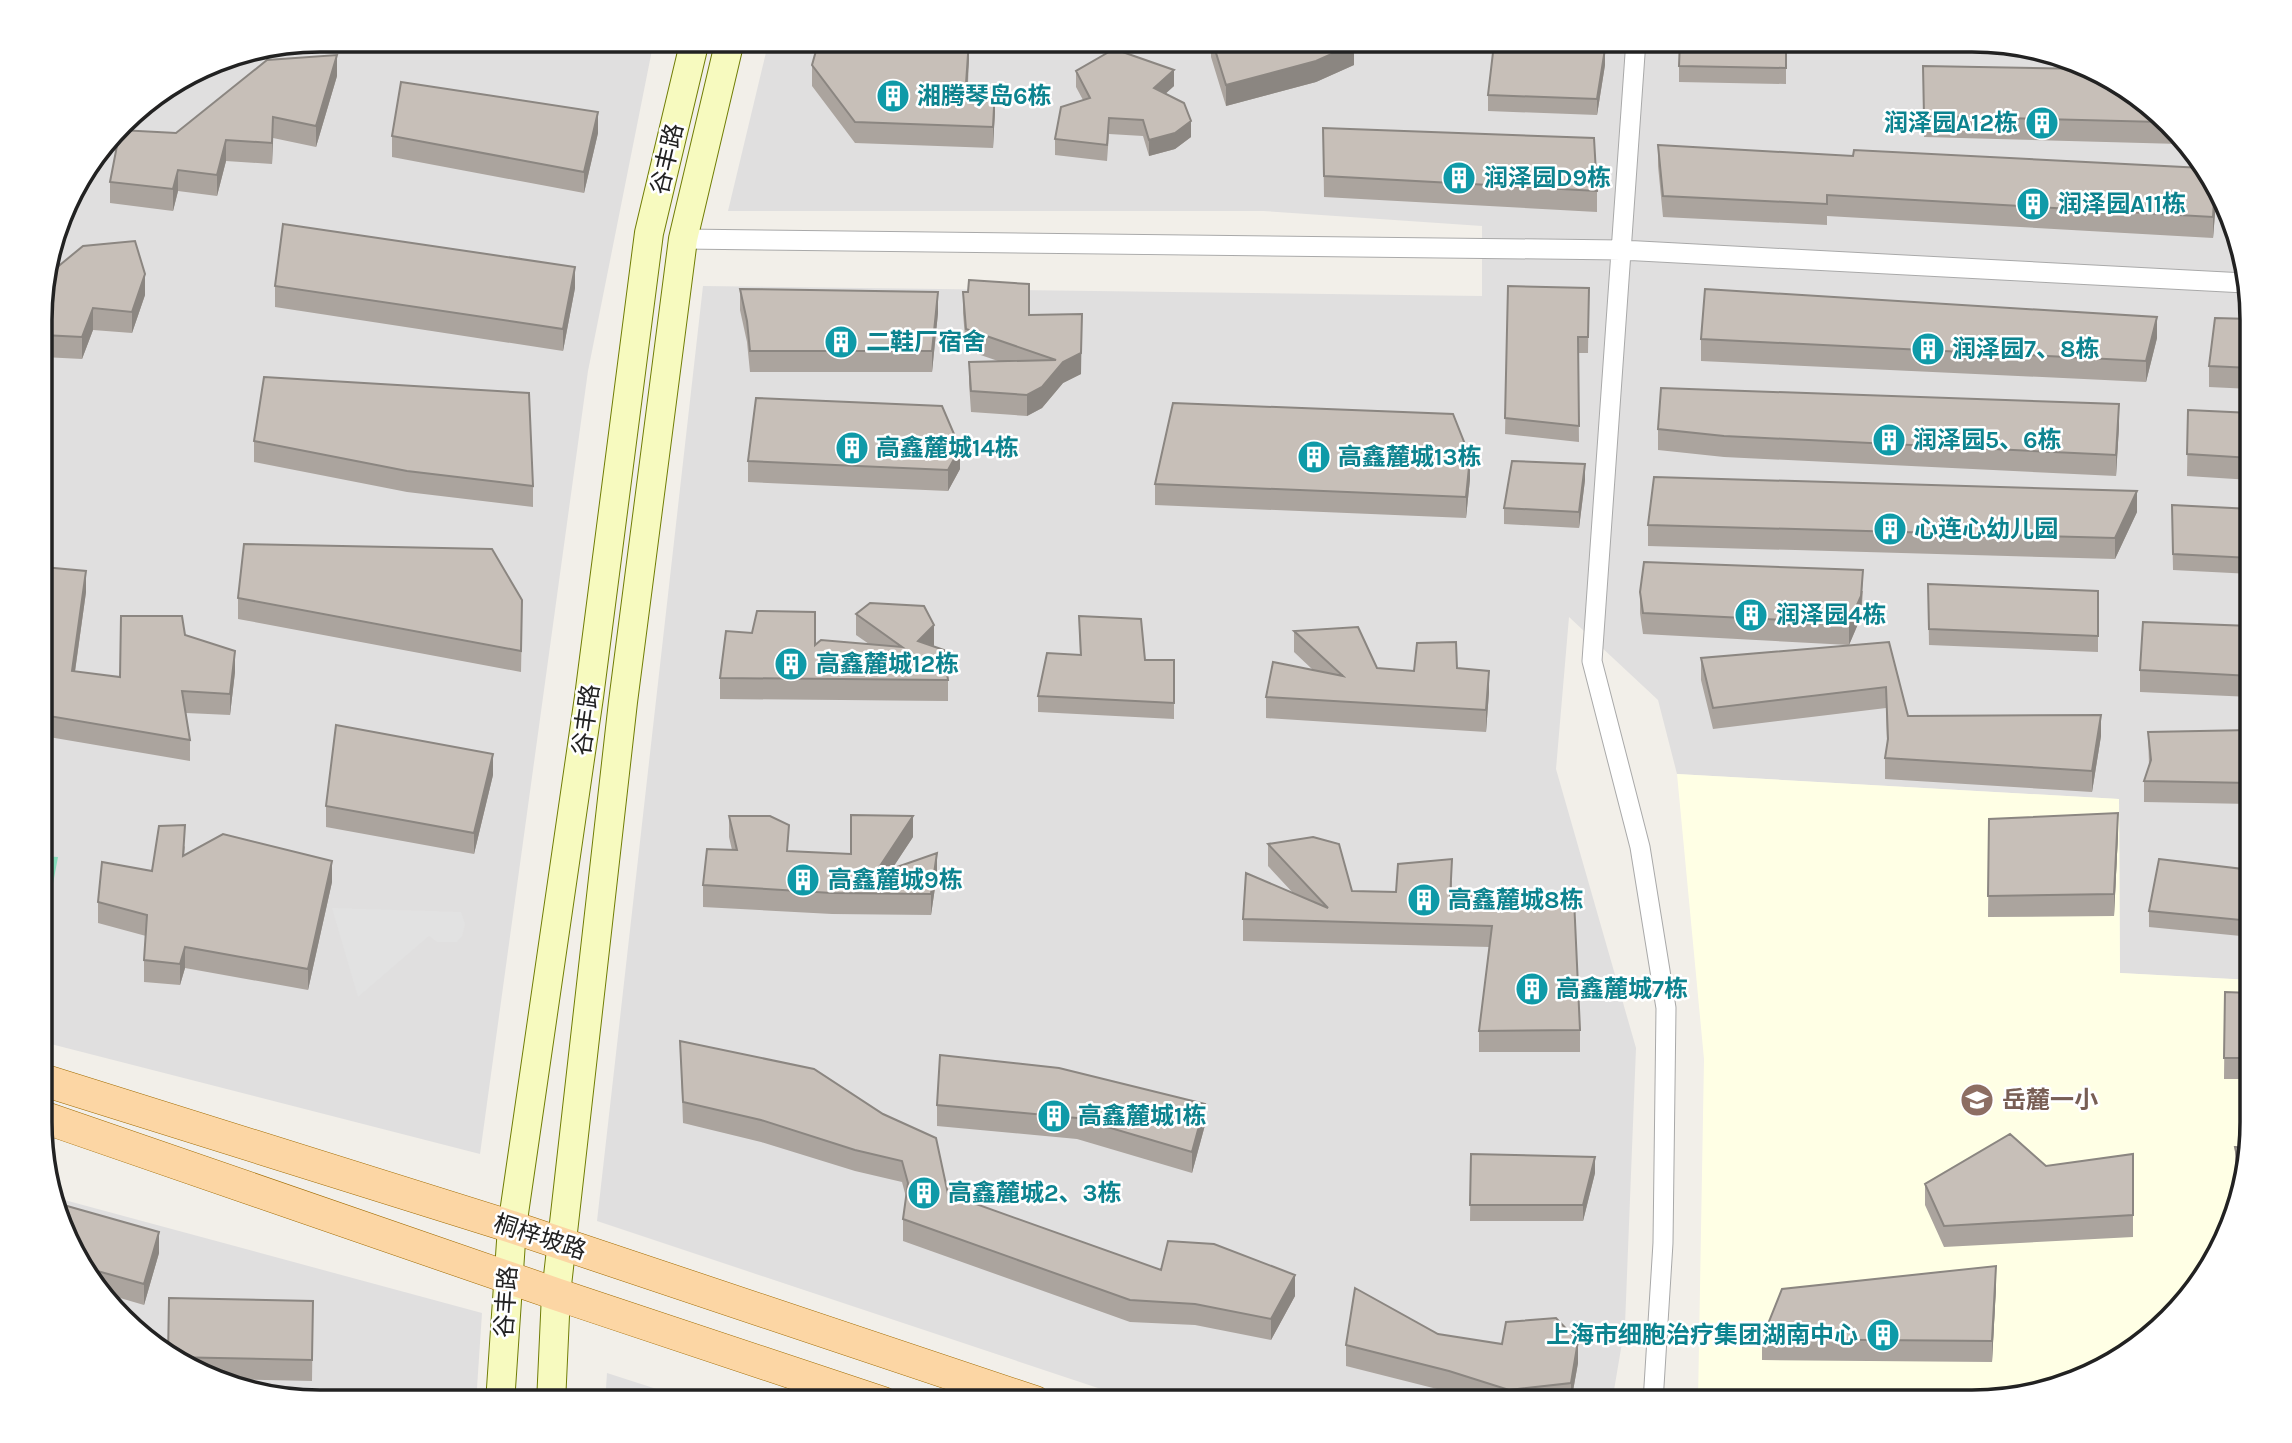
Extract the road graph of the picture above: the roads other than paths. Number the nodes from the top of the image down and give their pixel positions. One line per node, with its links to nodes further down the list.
1 (692, 52): 9 (street, 谷丰路)
2 (727, 52): 4 (street, 谷丰路)
3 (1635, 52): 5 (street)
4 (683, 239): 5 (street); 10 (street, 谷丰路)
5 (1621, 250): 6 (street); 17 (street)
6 (2237, 283)
7 (52, 1083): 9 (main road, 桐梓坡路)
8 (52, 1120): 11 (main road, 桐梓坡路)
9 (512, 1227): 10 (main road, 桐梓坡路); 11 (street, 谷丰路)
10 (562, 1244): 12 (street, 谷丰路); 16 (main road, 桐梓坡路)
11 (508, 1277): 12 (main road, 桐梓坡路); 13 (street, 谷丰路)
12 (556, 1294): 14 (street, 谷丰路); 15 (main road, 桐梓坡路)
13 (501, 1390)
14 (552, 1390)
15 (844, 1390)
16 (999, 1390)
17 (1654, 1390)

